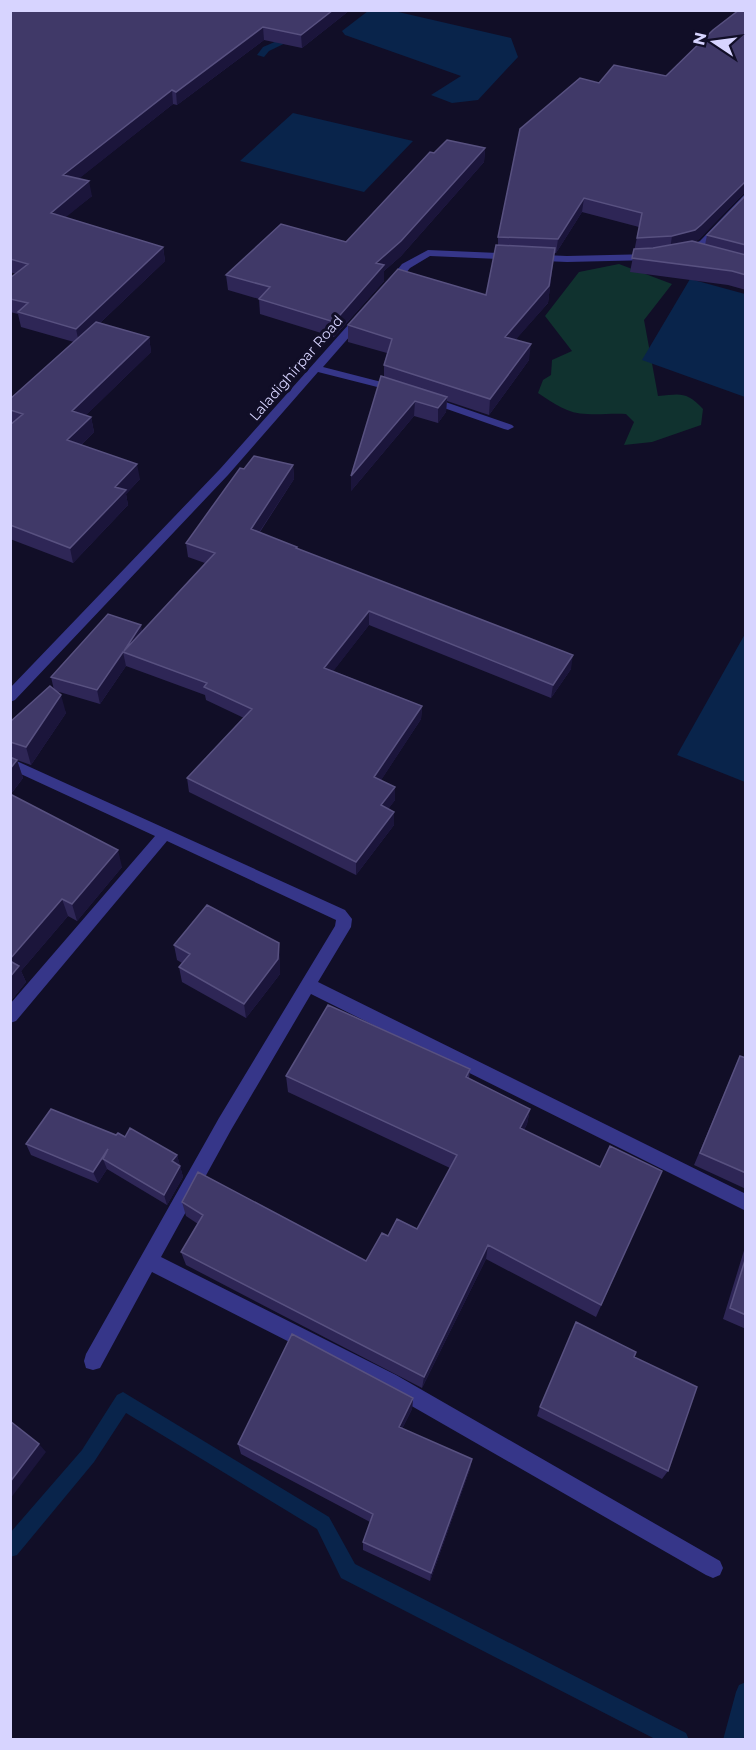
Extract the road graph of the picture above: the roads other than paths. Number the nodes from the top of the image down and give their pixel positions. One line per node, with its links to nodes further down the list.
1 (746, 196): 2 (street)
2 (383, 292)
3 (368, 309): 4 (street, Laladighirpar Road)
4 (315, 368): 5 (street); 6 (street, Laladighirpar Road)
5 (508, 427)
6 (10, 697)
7 (10, 763): 8 (street)
8 (165, 834): 9 (street); 10 (street)
9 (308, 985): 11 (street); 12 (street)
10 (10, 1016)
11 (746, 1203)
12 (149, 1261): 13 (street); 14 (street)
13 (93, 1361)
14 (713, 1568)

